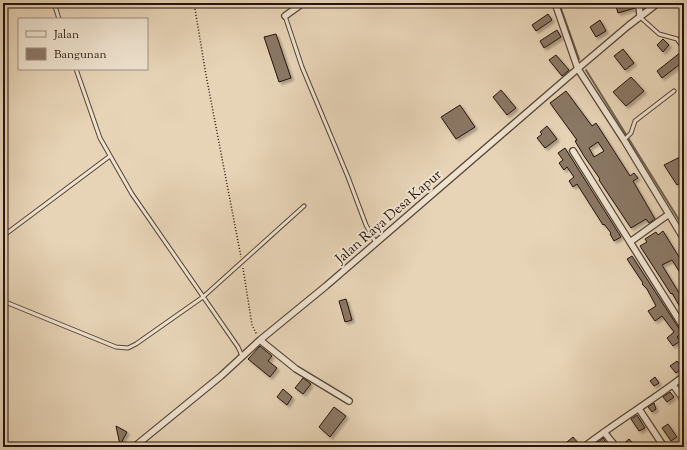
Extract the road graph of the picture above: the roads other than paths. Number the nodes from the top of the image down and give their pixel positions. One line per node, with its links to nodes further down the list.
1 (54, 3): 8 (lane)
2 (303, 3): 6 (street)
3 (555, 3): 10 (street)
4 (639, 3): 7 (street)
5 (658, 3): 7 (street, Jalan Raya Desa Kapur)
6 (285, 16): 21 (lane)
7 (640, 17): 9 (lane); 10 (street, Jalan Raya Desa Kapur)
8 (60, 18)
9 (684, 49)
10 (578, 69): 13 (street); 21 (street, Jalan Raya Desa Kapur)
11 (76, 70): 15 (lane)
12 (674, 91): 13 (lane)
13 (624, 140): 17 (street)
14 (573, 151): 20 (street)
15 (110, 156): 18 (lane); 22 (lane)
16 (304, 206): 22 (lane)
17 (669, 214): 19 (street); 20 (street)
18 (3, 236)
19 (684, 239)
20 (630, 242): 24 (street)
21 (376, 243): 25 (street, Jalan Raya Desa Kapur)
22 (203, 297): 23 (lane); 26 (lane)
23 (3, 301)
24 (684, 328)
25 (260, 340): 26 (street, Jalan Raya Desa Kapur); 30 (street)
26 (242, 356): 33 (street, Jalan Raya Desa Kapur)
27 (684, 376): 28 (street)
28 (673, 385): 29 (street); 31 (street)
29 (684, 400)
30 (348, 401)
31 (639, 409): 32 (street); 36 (street)
32 (604, 432): 34 (street); 35 (street)
33 (134, 447)
34 (584, 447)
35 (616, 447)
36 (664, 447)

